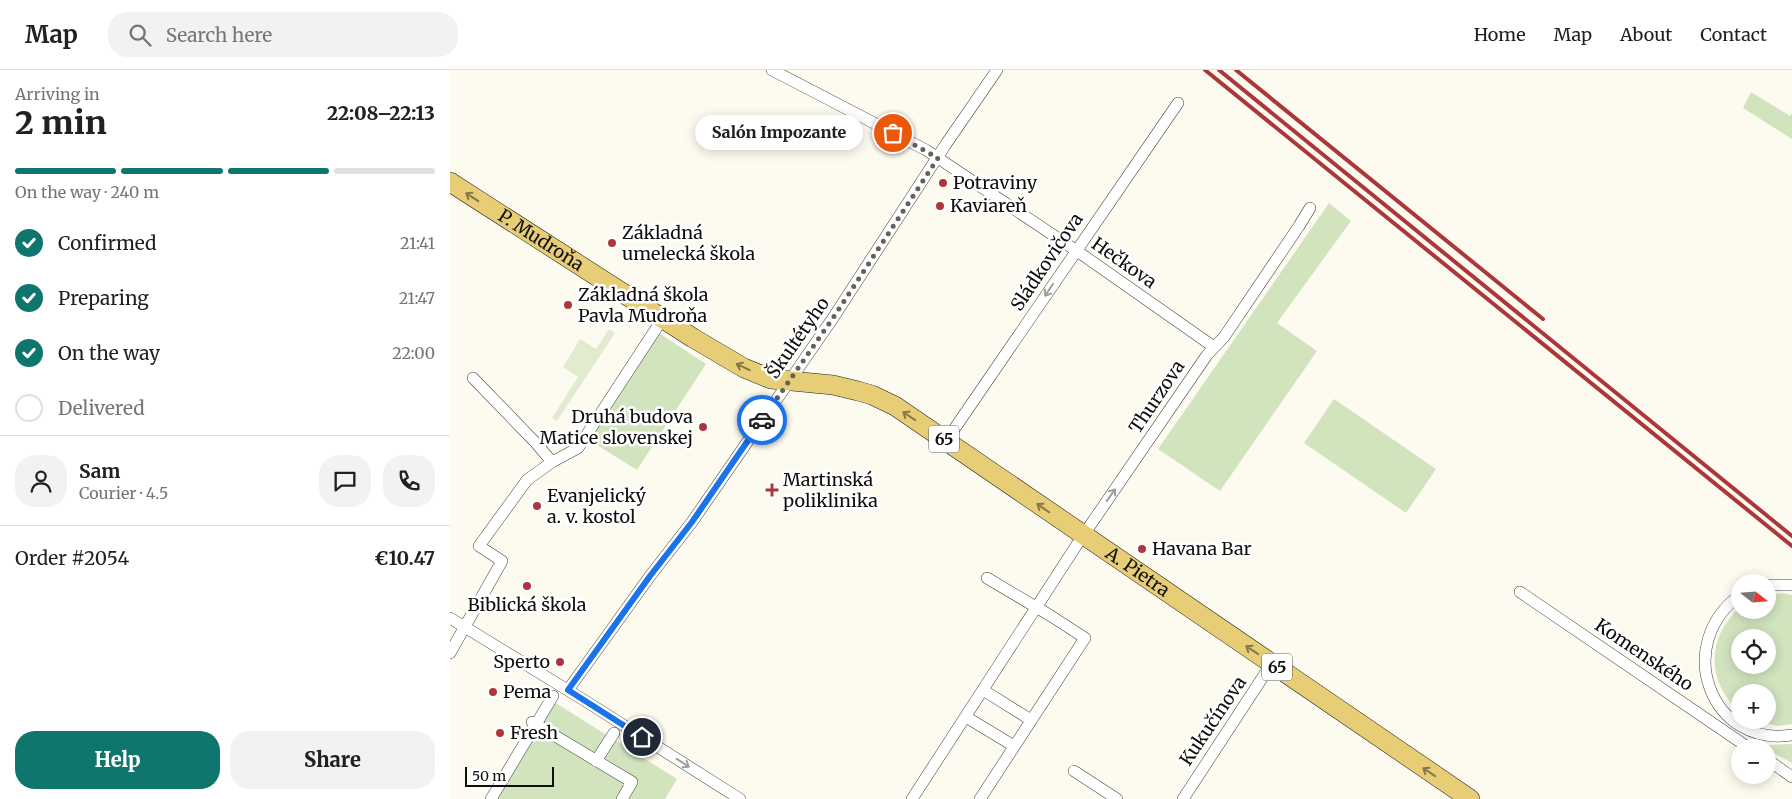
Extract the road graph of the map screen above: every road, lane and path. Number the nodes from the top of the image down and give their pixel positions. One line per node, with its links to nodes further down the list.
1 (772, 70): 4 (street, Hečkova)
2 (996, 71): 4 (street, Škultétyho)
3 (1178, 103): 7 (street, Sládkovičova)
4 (938, 158): 7 (street, Hečkova); 11 (street, Škultétyho)
5 (450, 182): 8 (main road, P. Mudroňa / 65, one-way to 5)
6 (1310, 208): 9 (street, Thurzova)
7 (1077, 251): 9 (street, Hečkova); 12 (street, Sládkovičova, one-way to 12)
8 (663, 318): 11 (main road, P. Mudroňa / 65, one-way to 8); 13 (street)
9 (1214, 347): 14 (street, Thurzova, one-way to 9)
10 (473, 378): 13 (street)
11 (789, 381): 12 (main road, A. Pietra / 65, one-way to 11); 25 (street, Škultétyho)
12 (946, 441): 14 (main road, A. Pietra / 65, one-way to 12)
13 (552, 462): 22 (street)
14 (1084, 535): 20 (street, Thurzova); 24 (main road, A. Pietra / 65, one-way to 14)
15 (988, 578): 20 (street)
16 (1776, 585): 17 (street)
17 (1792, 585)
18 (1520, 592): 33 (street, Komenského)
19 (1731, 602): 32 (street)
20 (1036, 607): 26 (street, Thurzova); 29 (street)
21 (450, 618): 22 (street)
22 (465, 628): 23 (street); 25 (street)
23 (450, 653)
24 (1272, 663): 45 (street, Kukučínova); 46 (main road, A. Pietra / 65, one-way to 24)
25 (568, 690): 41 (street, one-way to 41)
26 (983, 690): 28 (street, Thurzova); 29 (street)
27 (553, 696): 30 (street)
28 (966, 717): 34 (street); 42 (street, Thurzova)
29 (1031, 720): 34 (street)
30 (534, 723): 35 (street); 39 (street)
31 (614, 733): 35 (street)
32 (1792, 735)
33 (1735, 739)
34 (1014, 746): 43 (street)
35 (596, 761): 40 (street)
36 (1776, 766): 38 (street)
37 (1074, 771): 44 (street)
38 (1792, 777)
39 (492, 799)
40 (622, 799)
41 (740, 799)
42 (912, 799)
43 (980, 799)
44 (1116, 799)
45 (1182, 799)
46 (1470, 799)

